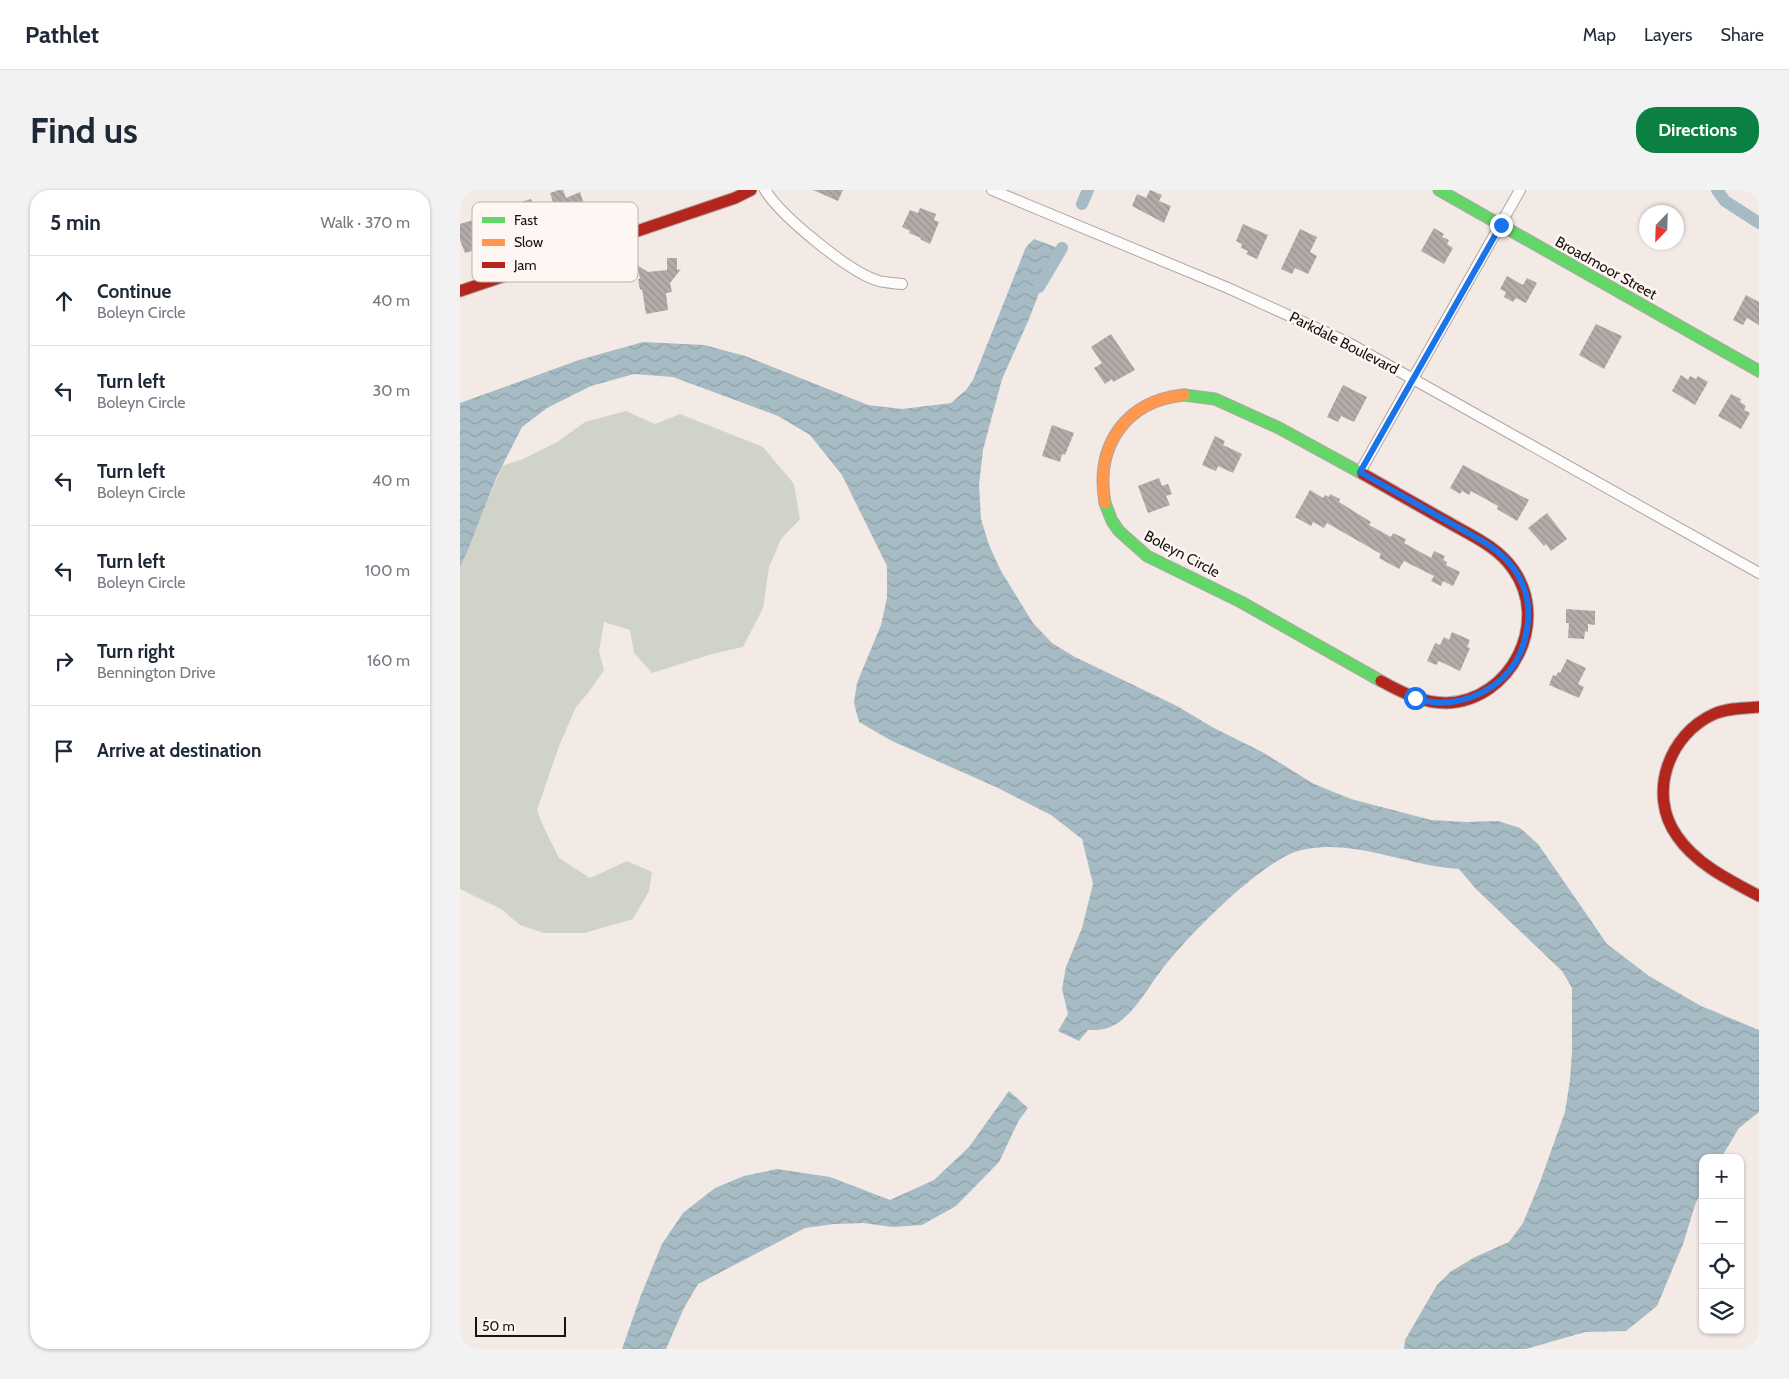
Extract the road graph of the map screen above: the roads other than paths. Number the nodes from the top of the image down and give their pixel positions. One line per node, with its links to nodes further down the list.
1 (751, 190): 7 (street)
2 (765, 190): 9 (street)
3 (992, 190): 12 (street, Parkdale Boulevard)
4 (1439, 190): 6 (street, Broadmoor Street)
5 (1520, 190): 6 (street)
6 (1501, 225): 11 (street, Broadmoor Street); 12 (street)
7 (638, 231)
8 (487, 282): 10 (street)
9 (902, 284)
10 (460, 291)
11 (1759, 371)
12 (1413, 378): 13 (street); 14 (street, Parkdale Boulevard)
13 (1360, 472): 13 (street, Boleyn Circle)
14 (1759, 573)
15 (1759, 707): 16 (street)
16 (1759, 896)

